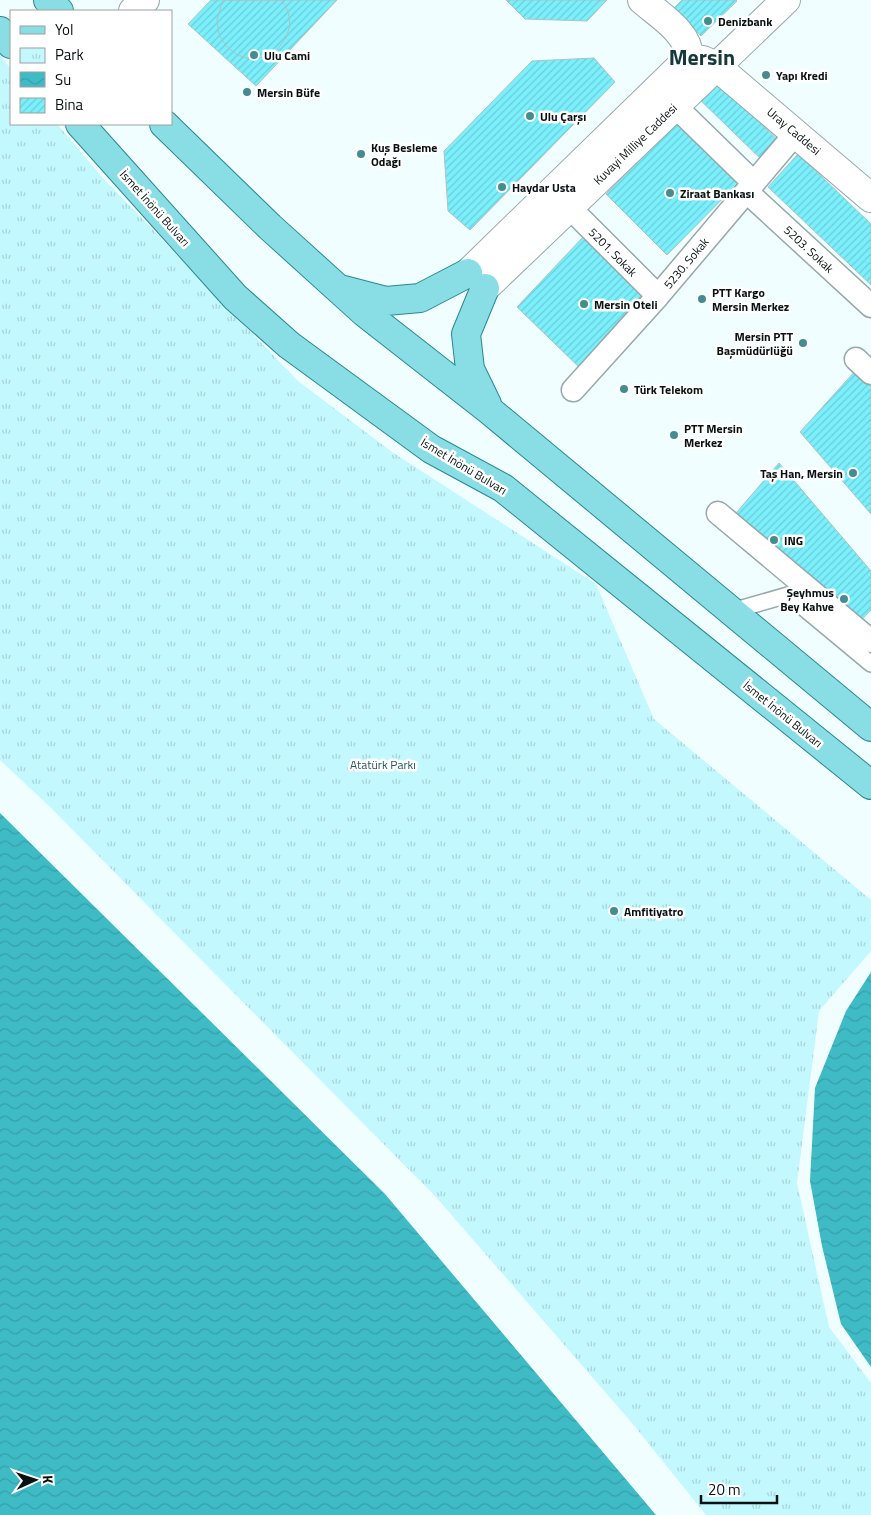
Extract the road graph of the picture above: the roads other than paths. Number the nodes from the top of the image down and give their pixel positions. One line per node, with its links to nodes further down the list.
1 (48, 0): 5 (main road)
2 (145, 0): 6 (street)
3 (642, 0): 9 (street)
4 (786, 0): 10 (street, Kuvayi Milliye Caddesi)
5 (58, 10)
6 (134, 10)
7 (0, 31): 8 (main road)
8 (10, 43)
9 (690, 58): 10 (street); 18 (street, Kuvayi Milliye Caddesi)
10 (716, 66): 11 (street, Kuvayi Milliye Caddesi); 14 (street, Uray Caddesi)
11 (675, 106): 15 (street, 5203. Sokak); 17 (street, Kuvayi Milliye Caddesi)
12 (81, 125): 29 (main road, İsmet İnönü Bulvarı)
13 (165, 125): 19 (main road)
14 (796, 133): 15 (street, 5230. Sokak); 16 (street, Uray Caddesi)
15 (750, 188): 20 (street, 5230. Sokak); 21 (street, 5203. Sokak)
16 (871, 198)
17 (569, 207): 18 (street, Kuvayi Milliye Caddesi); 20 (street, 5201. Sokak)
18 (477, 280): 19 (main road); 23 (main road)
19 (338, 289): 23 (main road)
20 (658, 296): 22 (street, 5230. Sokak)
21 (871, 306)
22 (573, 390)
23 (490, 410): 25 (main road)
24 (718, 513): 26 (street)
25 (732, 610): 27 (lane); 28 (main road)
26 (871, 641)
27 (871, 664)
28 (871, 726)
29 (871, 785)

